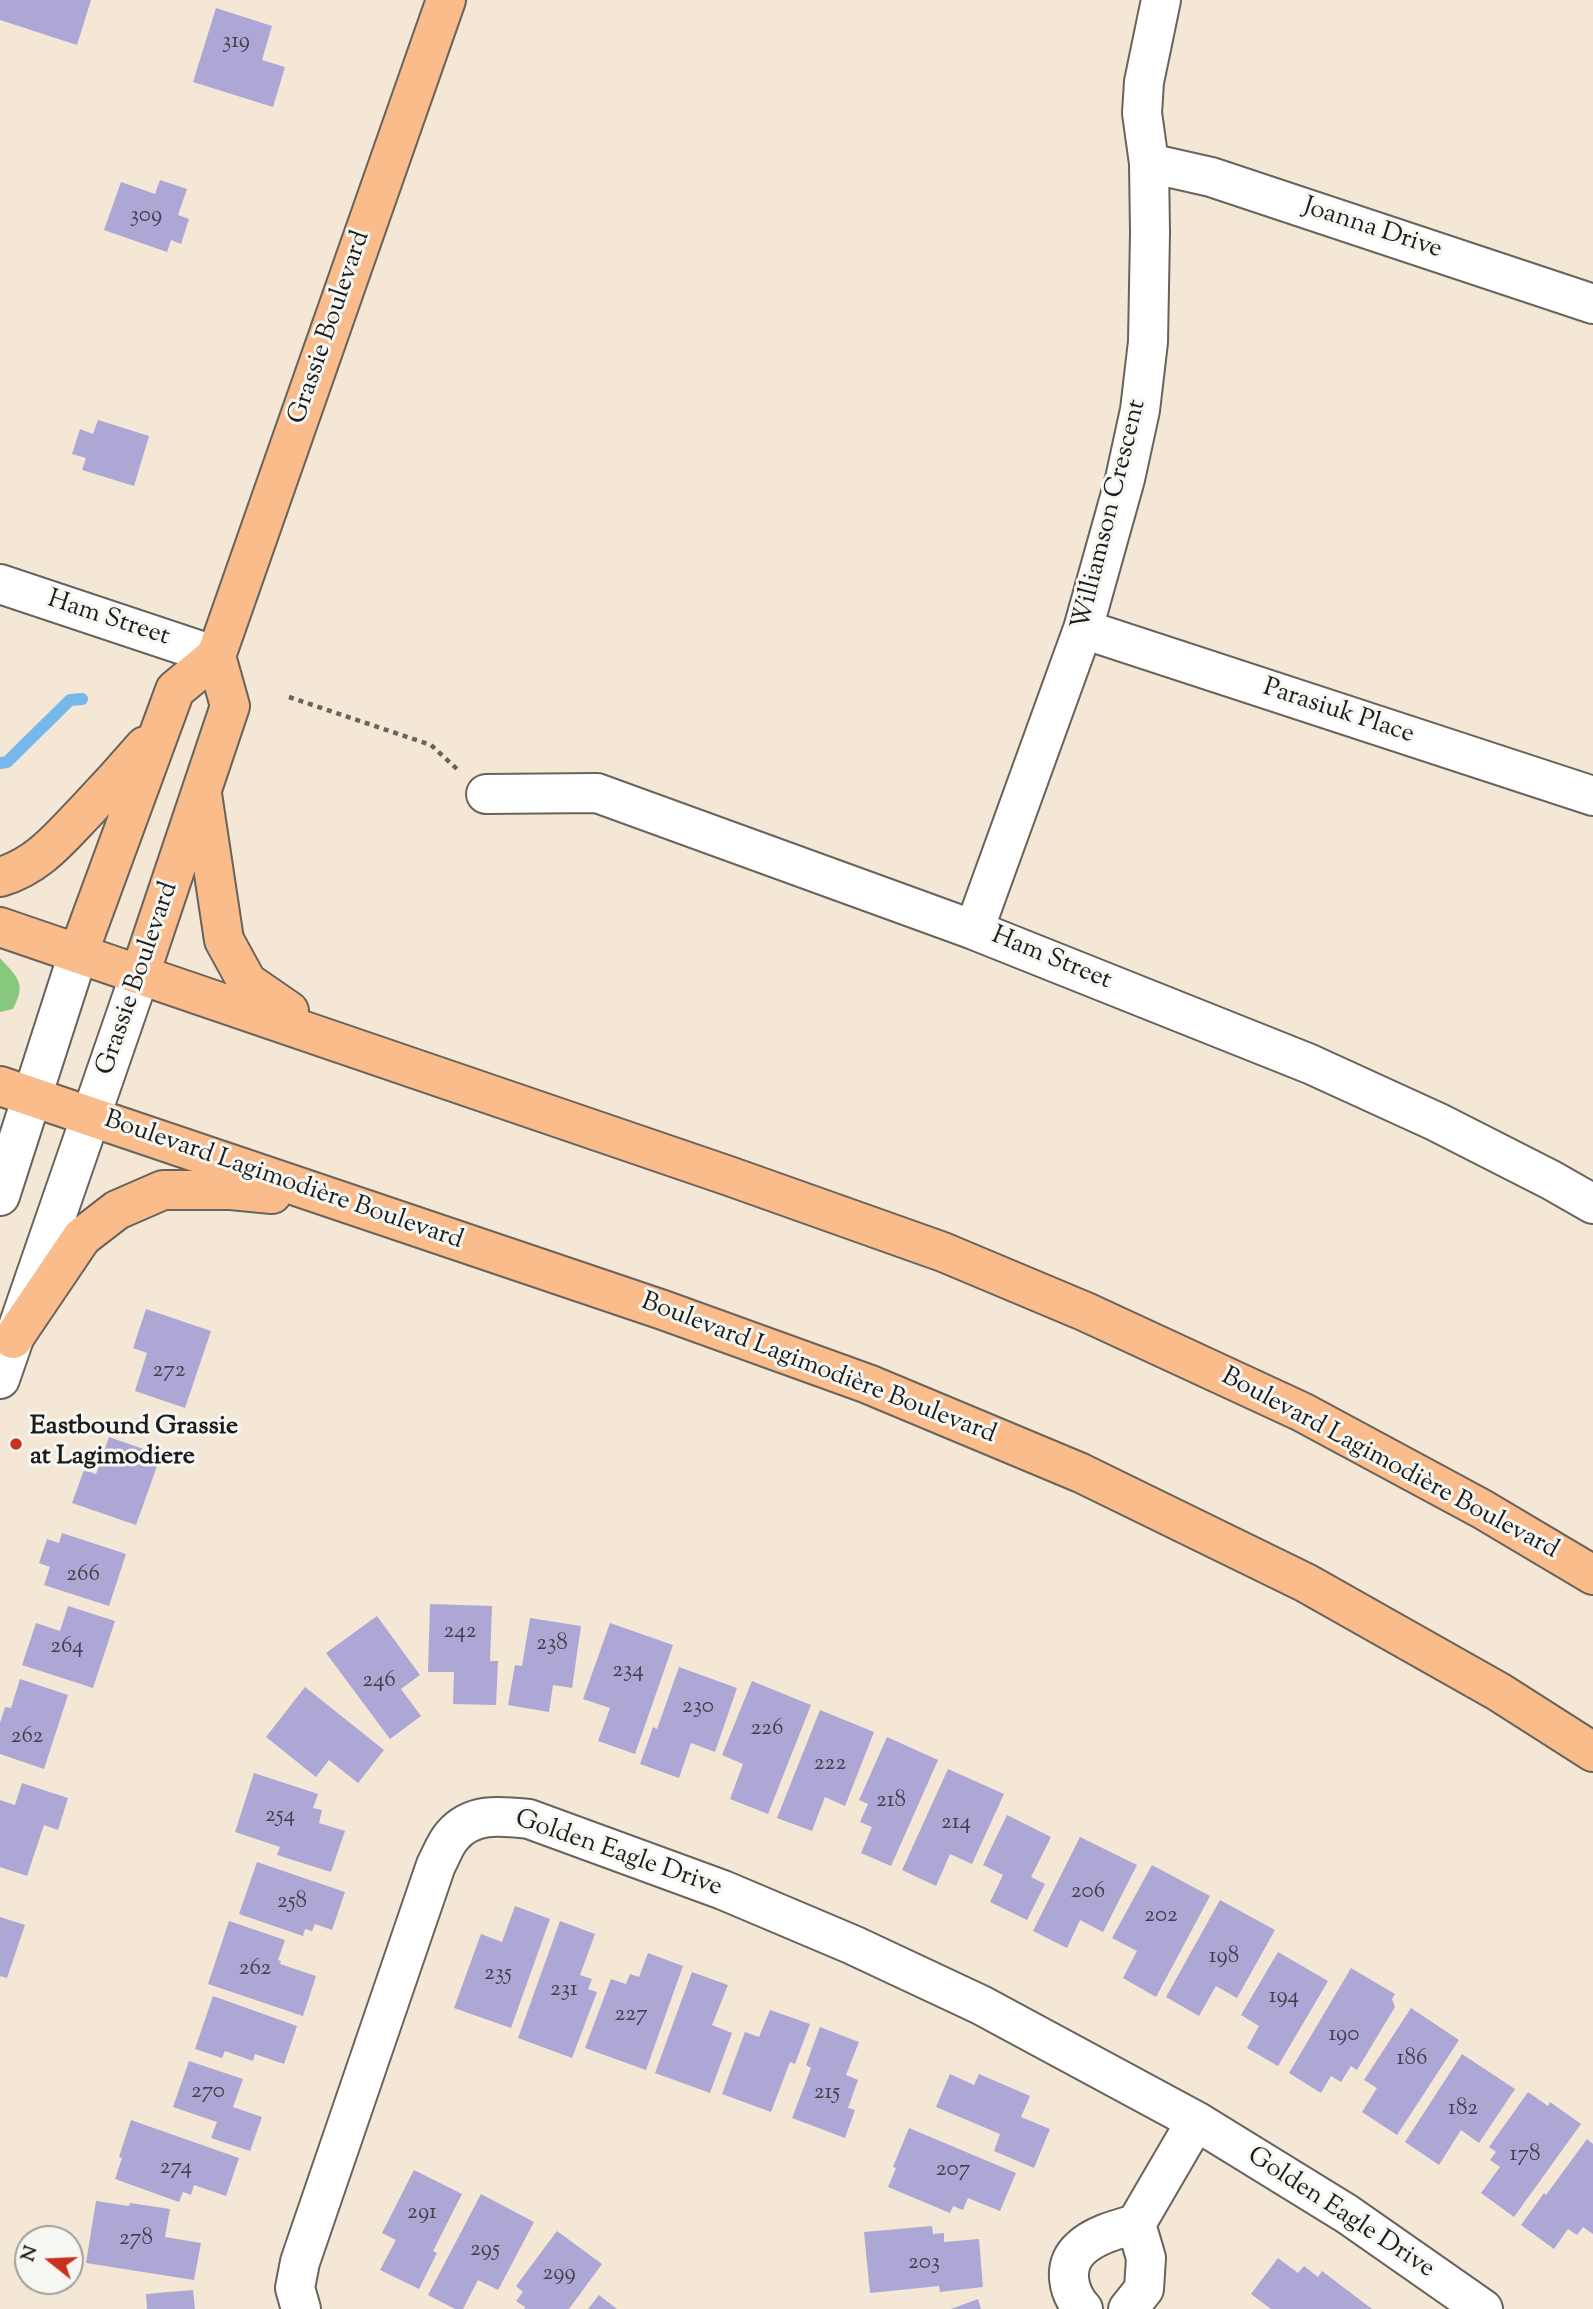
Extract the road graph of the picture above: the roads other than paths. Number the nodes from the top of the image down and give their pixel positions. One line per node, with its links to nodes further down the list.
1 (446, 0): 7 (main road, Grassie Boulevard)
2 (1161, 0): 3 (street, Williamson Crescent)
3 (1149, 163): 4 (street, Joanna Drive); 6 (street, Williamson Crescent)
4 (1593, 304)
5 (0, 584): 7 (street, Ham Street)
6 (1083, 629): 11 (street, Parasiuk Place); 14 (street, Williamson Crescent)
7 (216, 656): 8 (main road); 9 (main road, Grassie Boulevard)
8 (160, 729): 12 (main road); 15 (main road)
9 (202, 794): 16 (main road, Grassie Boulevard); 17 (main road)
10 (486, 794): 14 (street, Ham Street)
11 (1593, 796)
12 (0, 877)
13 (0, 927): 15 (main road, Boulevard Lagimodière Boulevard)
14 (974, 930): 22 (street, Ham Street)
15 (78, 954): 16 (main road, Boulevard Lagimodière Boulevard); 18 (street)
16 (140, 974): 17 (main road, Boulevard Lagimodière Boulevard); 19 (street, Grassie Boulevard)
17 (405, 1066): 25 (main road, Boulevard Lagimodière Boulevard)
18 (16, 1092): 19 (main road, Boulevard Lagimodière Boulevard); 20 (street)
19 (91, 1118): 21 (main road, Boulevard Lagimodière Boulevard); 23 (street, Grassie Boulevard)
20 (0, 1196)
21 (337, 1201): 23 (main road); 26 (main road, Boulevard Lagimodière Boulevard)
22 (1593, 1204)
23 (13, 1339): 24 (street, Grassie Boulevard)
24 (0, 1379)
25 (1593, 1575)
26 (1593, 1752)
27 (1196, 2121): 28 (street); 29 (street, Golden Eagle Drive); 32 (street, Golden Eagle Drive)
28 (1136, 2224): 30 (street); 31 (street)
29 (301, 2309)
30 (1083, 2309)
31 (1128, 2309)
32 (1483, 2309)

